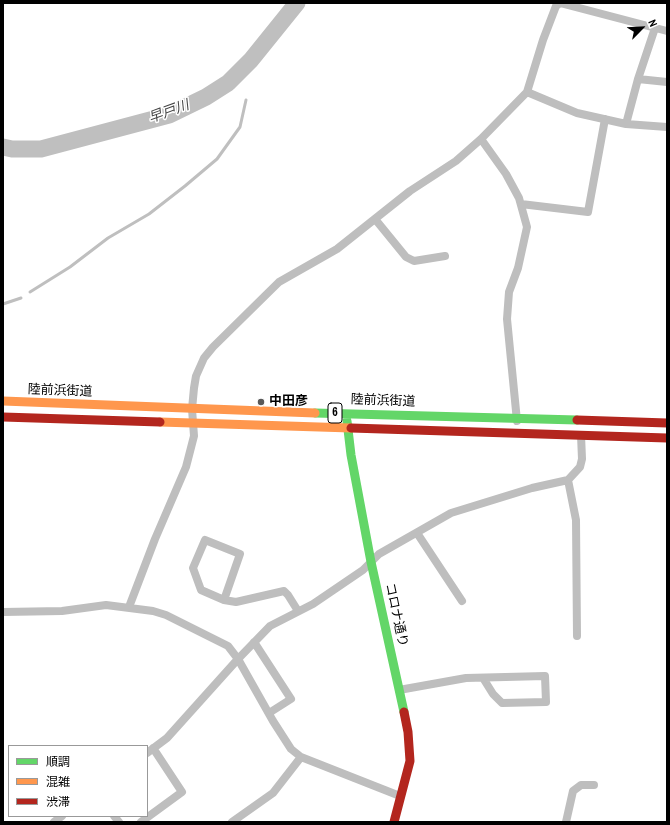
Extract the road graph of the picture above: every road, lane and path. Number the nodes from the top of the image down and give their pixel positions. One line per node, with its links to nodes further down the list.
1 (655, 28): 2 (street); 3 (street); 5 (street)
2 (667, 31)
3 (638, 79): 4 (street); 7 (street)
4 (667, 82)
5 (527, 92): 6 (street); 9 (street)
6 (605, 119): 7 (street); 10 (street)
7 (626, 124): 8 (street)
8 (667, 127)
9 (481, 139): 10 (street); 11 (street)
10 (521, 204): 17 (street)
11 (375, 219): 12 (street); 14 (street)
12 (445, 256)
13 (3, 401): 14 (main road, 陸前浜街道 / 6)
14 (192, 409): 15 (main road, 陸前浜街道 / 6); 18 (street)
15 (347, 413): 17 (main road, 陸前浜街道 / 6); 20 (main road, コロナ通り)
16 (3, 417): 18 (main road, 6)
17 (517, 418): 19 (main road, 陸前浜街道 / 6); 21 (street)
18 (193, 423): 20 (main road, 6); 29 (street)
19 (667, 423)
20 (347, 428): 21 (main road, 6); 26 (main road, コロナ通り)
21 (517, 433): 22 (main road, 6)
22 (581, 435): 23 (main road, 6); 24 (street)
23 (667, 438)
24 (568, 480): 25 (street); 32 (street)
25 (417, 533): 26 (street); 28 (street)
26 (371, 562): 30 (street); 36 (main road, コロナ通り)
27 (224, 600): 27 (street); 30 (street)
28 (462, 601)
29 (129, 607): 31 (street); 34 (street)
30 (298, 611): 33 (street)
31 (3, 612)
32 (577, 636)
33 (254, 642): 34 (street); 37 (street)
34 (238, 659): 37 (street); 38 (street)
35 (483, 678): 35 (street); 36 (street)
36 (399, 690): 41 (main road, コロナ通り)
37 (269, 713): 39 (street)
38 (150, 751): 42 (street)
39 (301, 758): 41 (street); 43 (street)
40 (594, 786): 45 (street)
41 (400, 796): 44 (main road, コロナ通り)
42 (148, 817)
43 (232, 822)
44 (394, 822)
45 (566, 822)

